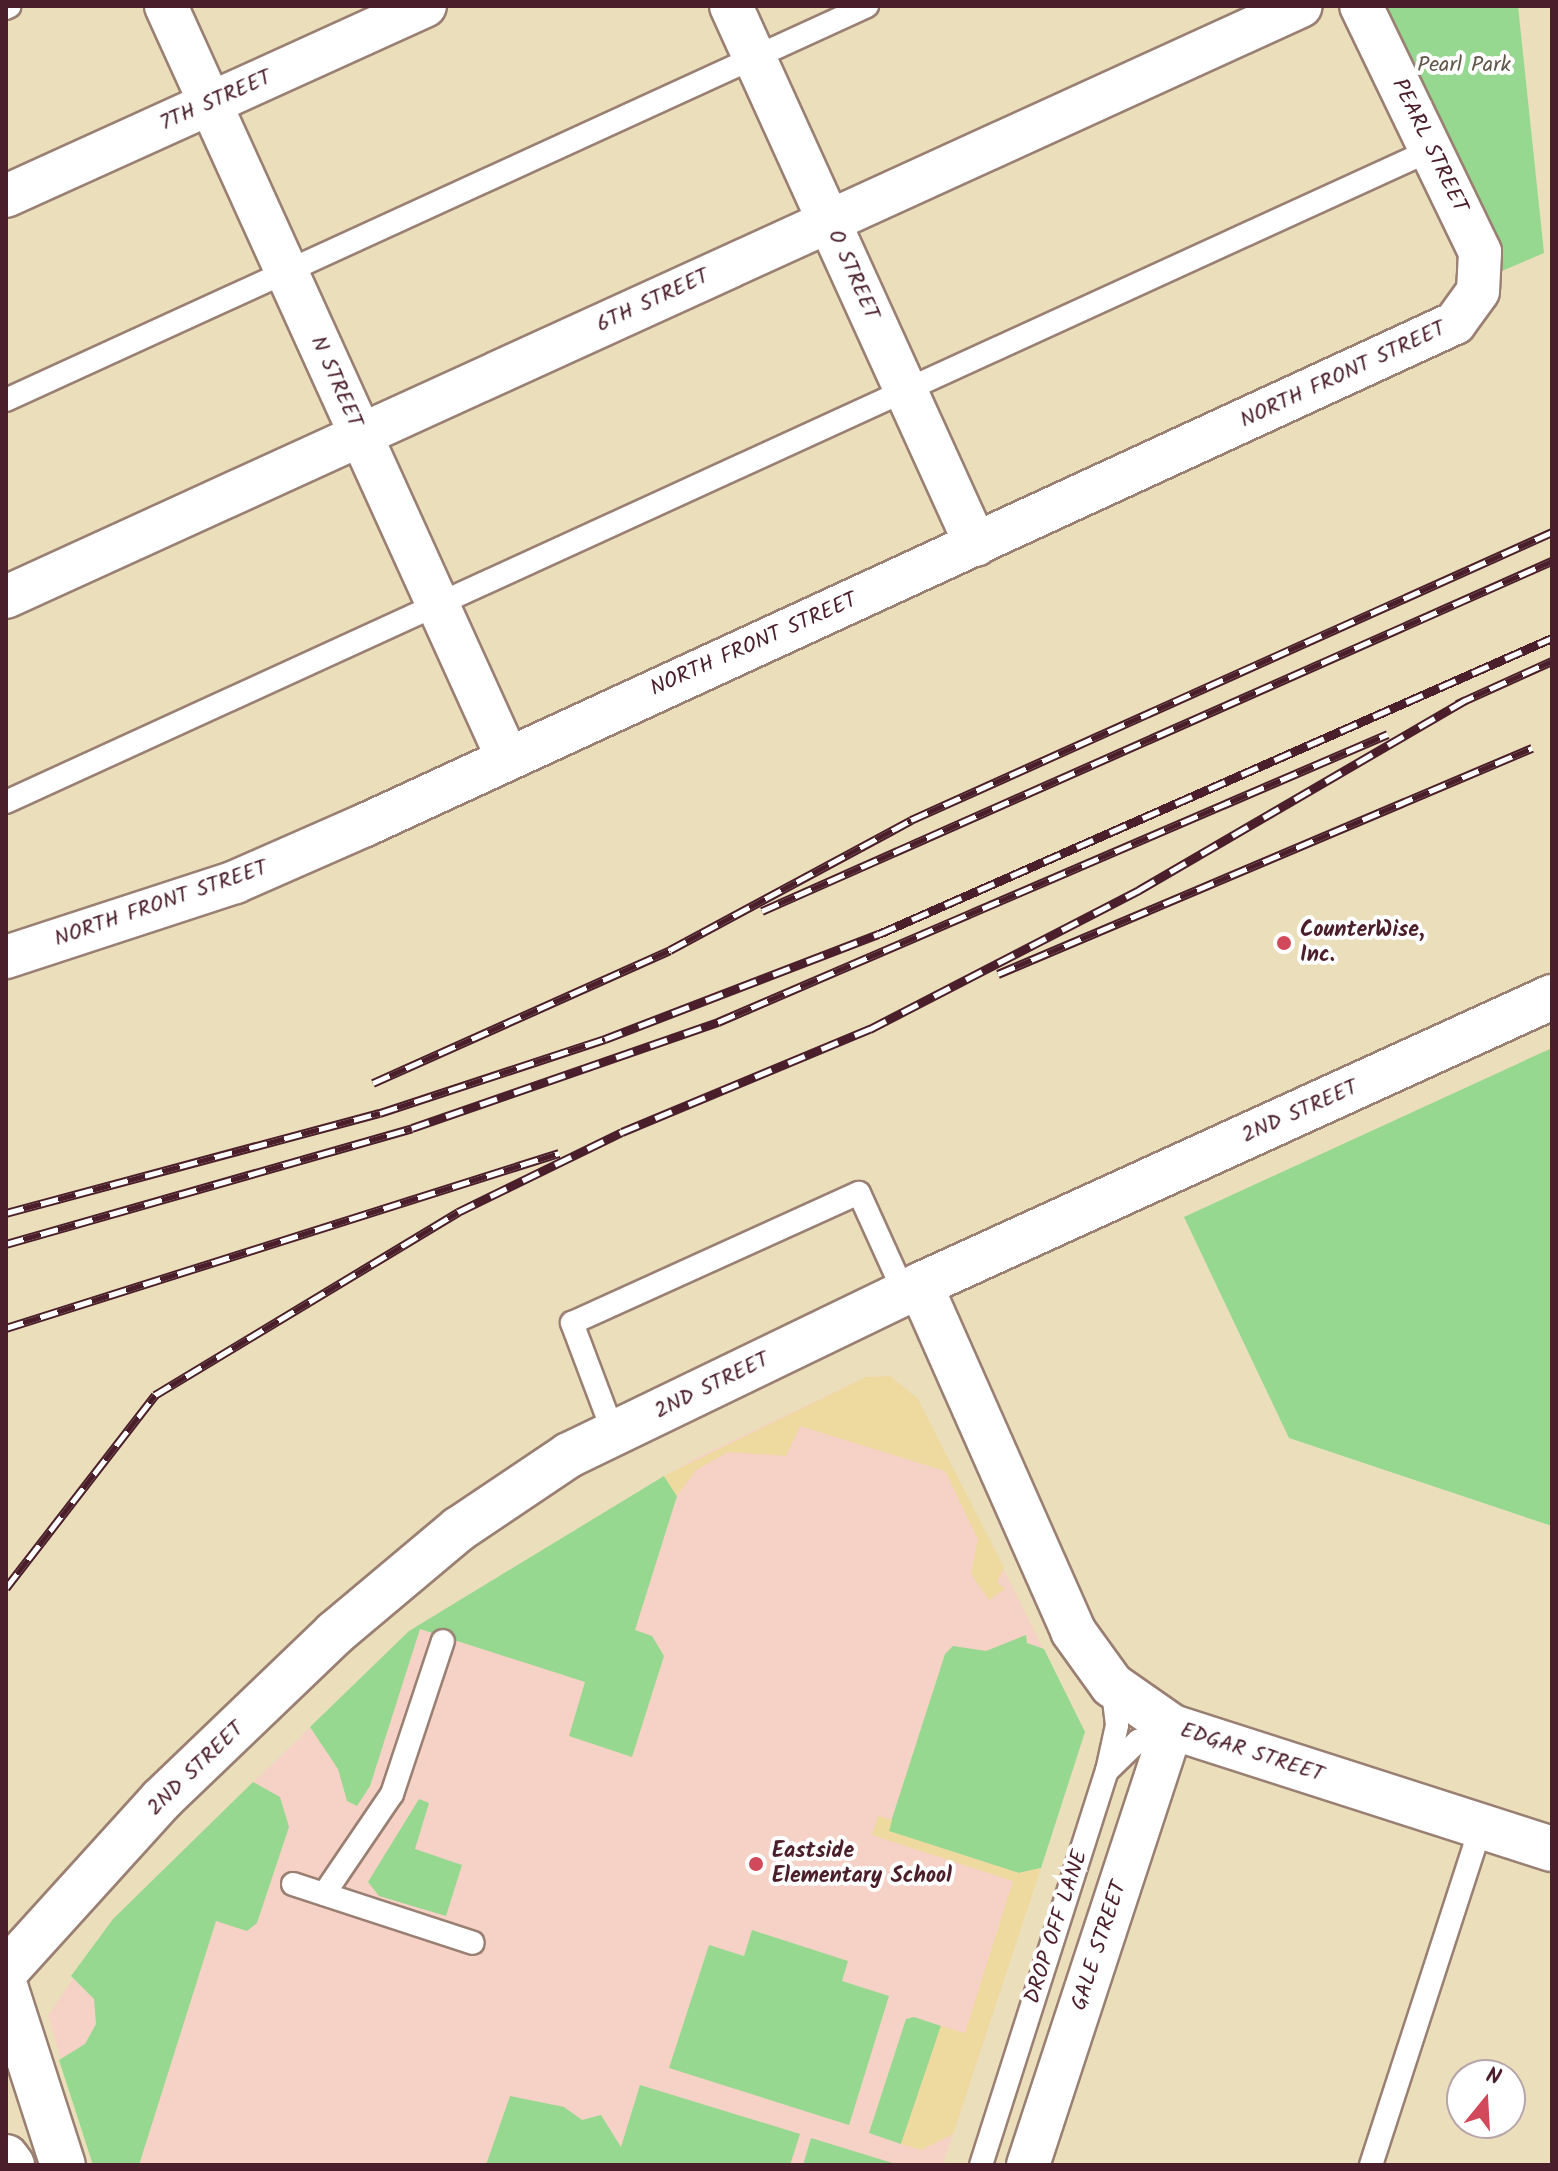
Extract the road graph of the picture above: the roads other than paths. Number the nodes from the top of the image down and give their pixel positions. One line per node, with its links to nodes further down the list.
1 (166, 6): 8 (street, N STREET)
2 (425, 6): 8 (street, 7TH STREET)
3 (731, 6): 7 (street, O STREET)
4 (867, 6): 7 (lane)
5 (1301, 6): 11 (street, 6TH STREET)
6 (1361, 6): 9 (street, PEARL STREET)
7 (754, 57): 11 (street, O STREET); 12 (lane)
8 (211, 103): 10 (street, 7TH STREET); 12 (street, N STREET)
9 (1431, 150): 13 (street, PEARL STREET); 14 (lane)
10 (6, 196)
11 (829, 221): 14 (street, O STREET); 16 (street, 6TH STREET)
12 (287, 271): 15 (lane); 16 (street, N STREET)
13 (1478, 291): 17 (street, NORTH FRONT STREET)
14 (907, 393): 17 (street, O STREET); 19 (lane)
15 (6, 400)
16 (360, 435): 18 (street, 6TH STREET); 19 (street, N STREET)
17 (976, 545): 20 (street, NORTH FRONT STREET)
18 (6, 597)
19 (439, 609): 20 (street, N STREET); 21 (lane)
20 (507, 757): 22 (street, NORTH FRONT STREET)
21 (6, 802)
22 (6, 957)
23 (1552, 997): 24 (street, 2ND STREET)
24 (912, 1288): 25 (street, 2ND STREET); 25 (lane); 27 (street, EDGAR STREET)
25 (614, 1434): 35 (street, 2ND STREET)
26 (443, 1641): 33 (lane)
27 (1112, 1685): 28 (street, EDGAR STREET); 29 (lane, DROP OFF LANE)
28 (1172, 1727): 29 (lane); 30 (street, EDGAR STREET); 41 (street, GALE STREET)
29 (1107, 1771): 40 (lane, DROP OFF LANE)
30 (1481, 1826): 31 (street, EDGAR STREET); 42 (lane)
31 (1552, 1849)
32 (293, 1884): 33 (lane)
33 (324, 1894): 34 (lane)
34 (473, 1943)
35 (6, 1971)
36 (6, 1989): 39 (street)
37 (6, 2157): 38 (street)
38 (12, 2165)
39 (63, 2165)
40 (981, 2165)
41 (1028, 2165)
42 (1371, 2165)

